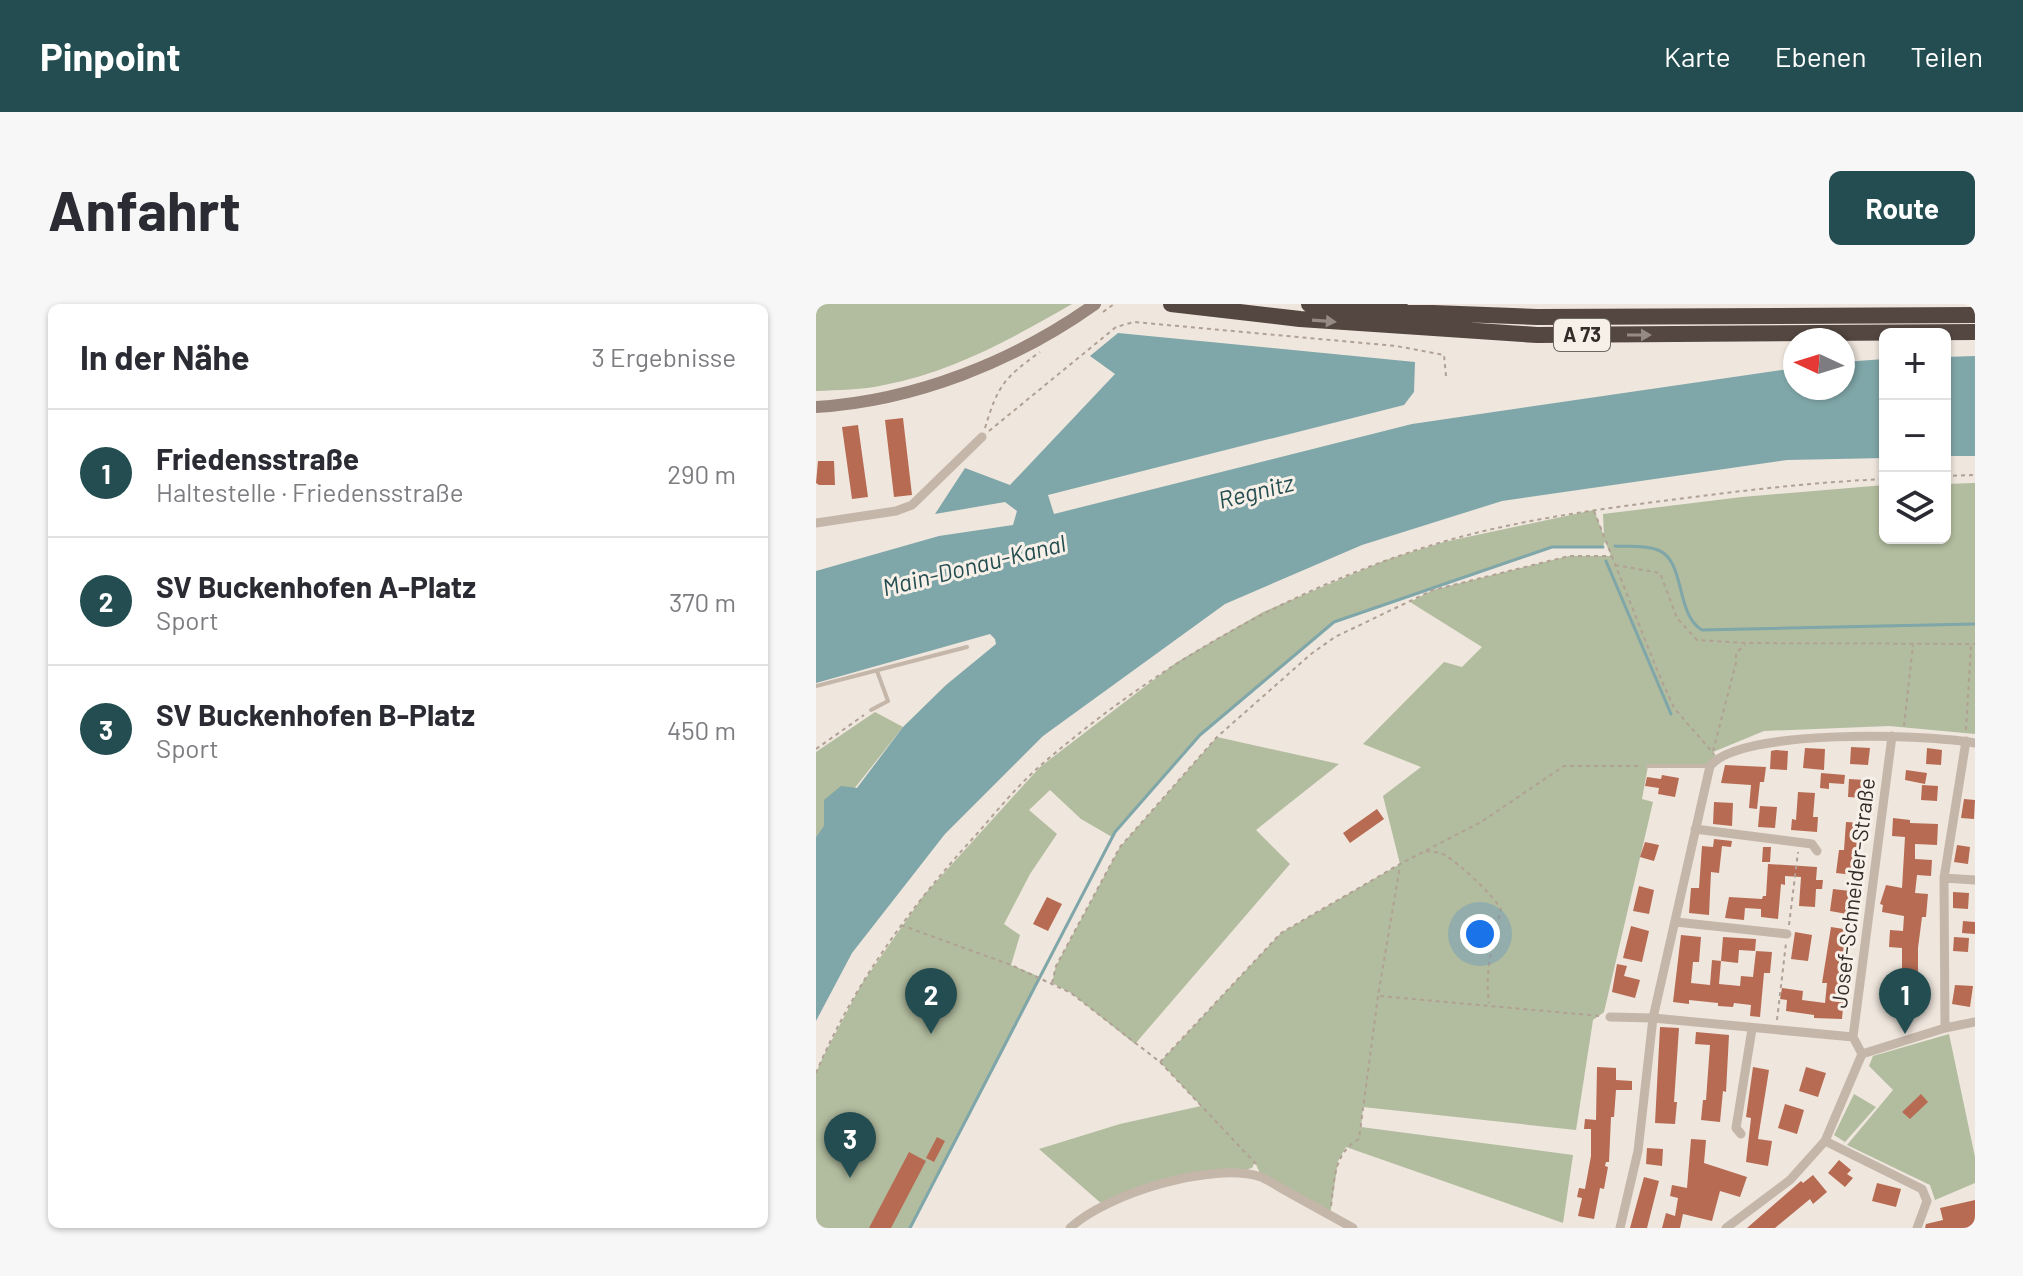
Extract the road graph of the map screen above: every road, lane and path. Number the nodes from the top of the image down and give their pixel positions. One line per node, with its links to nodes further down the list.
1 (1171, 304): 5 (highway, A 73, one-way to 5)
2 (1309, 304): 4 (highway, A 73)
3 (1092, 306): 8 (main road)
4 (1975, 315)
5 (1975, 332)
6 (1044, 349): 9 (path)
7 (1446, 376): 9 (path)
8 (816, 407)
9 (982, 437): 14 (street)
10 (1975, 475): 11 (path)
11 (1951, 476)
12 (1879, 479): 13 (path)
13 (1594, 510): 15 (path); 38 (path)
14 (816, 523)
15 (1611, 556): 16 (path); 40 (path)
16 (1615, 565): 17 (path); 27 (path)
17 (1747, 643): 18 (path); 27 (path)
18 (1913, 644): 19 (path); 24 (path)
19 (1973, 644): 25 (path)
20 (967, 647): 21 (lane)
21 (877, 671): 22 (lane); 23 (lane)
22 (816, 686)
23 (871, 710): 26 (path)
24 (1897, 736): 25 (street); 27 (street); 49 (street, Josef-Schneider-Straße)
25 (1970, 742): 35 (street)
26 (816, 749)
27 (1715, 755): 29 (street)
28 (1648, 766): 29 (lane); 32 (path)
29 (1710, 766): 30 (street)
30 (1695, 829): 31 (street); 37 (street)
31 (1800, 843): 33 (street); 39 (path)
32 (1426, 851): 34 (path); 42 (path)
33 (1817, 851)
34 (1400, 864): 41 (path); 51 (path)
35 (1944, 878): 36 (street); 46 (street)
36 (1975, 880)
37 (1676, 922): 39 (street); 44 (street)
38 (901, 925): 40 (path); 52 (path)
39 (1787, 934): 48 (path)
40 (1052, 983): 51 (path)
41 (1378, 996): 42 (path); 56 (path)
42 (1489, 1005): 43 (path)
43 (1610, 1017): 44 (street)
44 (1653, 1018): 47 (street); 59 (street)
45 (1975, 1022): 46 (street)
46 (1945, 1028): 50 (street)
47 (1752, 1029): 48 (street); 53 (street)
48 (1776, 1031): 49 (street)
49 (1853, 1037): 50 (street, Josef-Schneider-Straße)
50 (1862, 1054): 54 (street)
51 (1160, 1062): 55 (path)
52 (816, 1073)
53 (1741, 1134)
54 (1825, 1141): 60 (street); 61 (street)
55 (1262, 1178): 56 (street); 57 (street)
56 (1330, 1215): 58 (street)
57 (1070, 1228)
58 (1353, 1228)
59 (1620, 1228)
60 (1726, 1228)
61 (1917, 1228)

